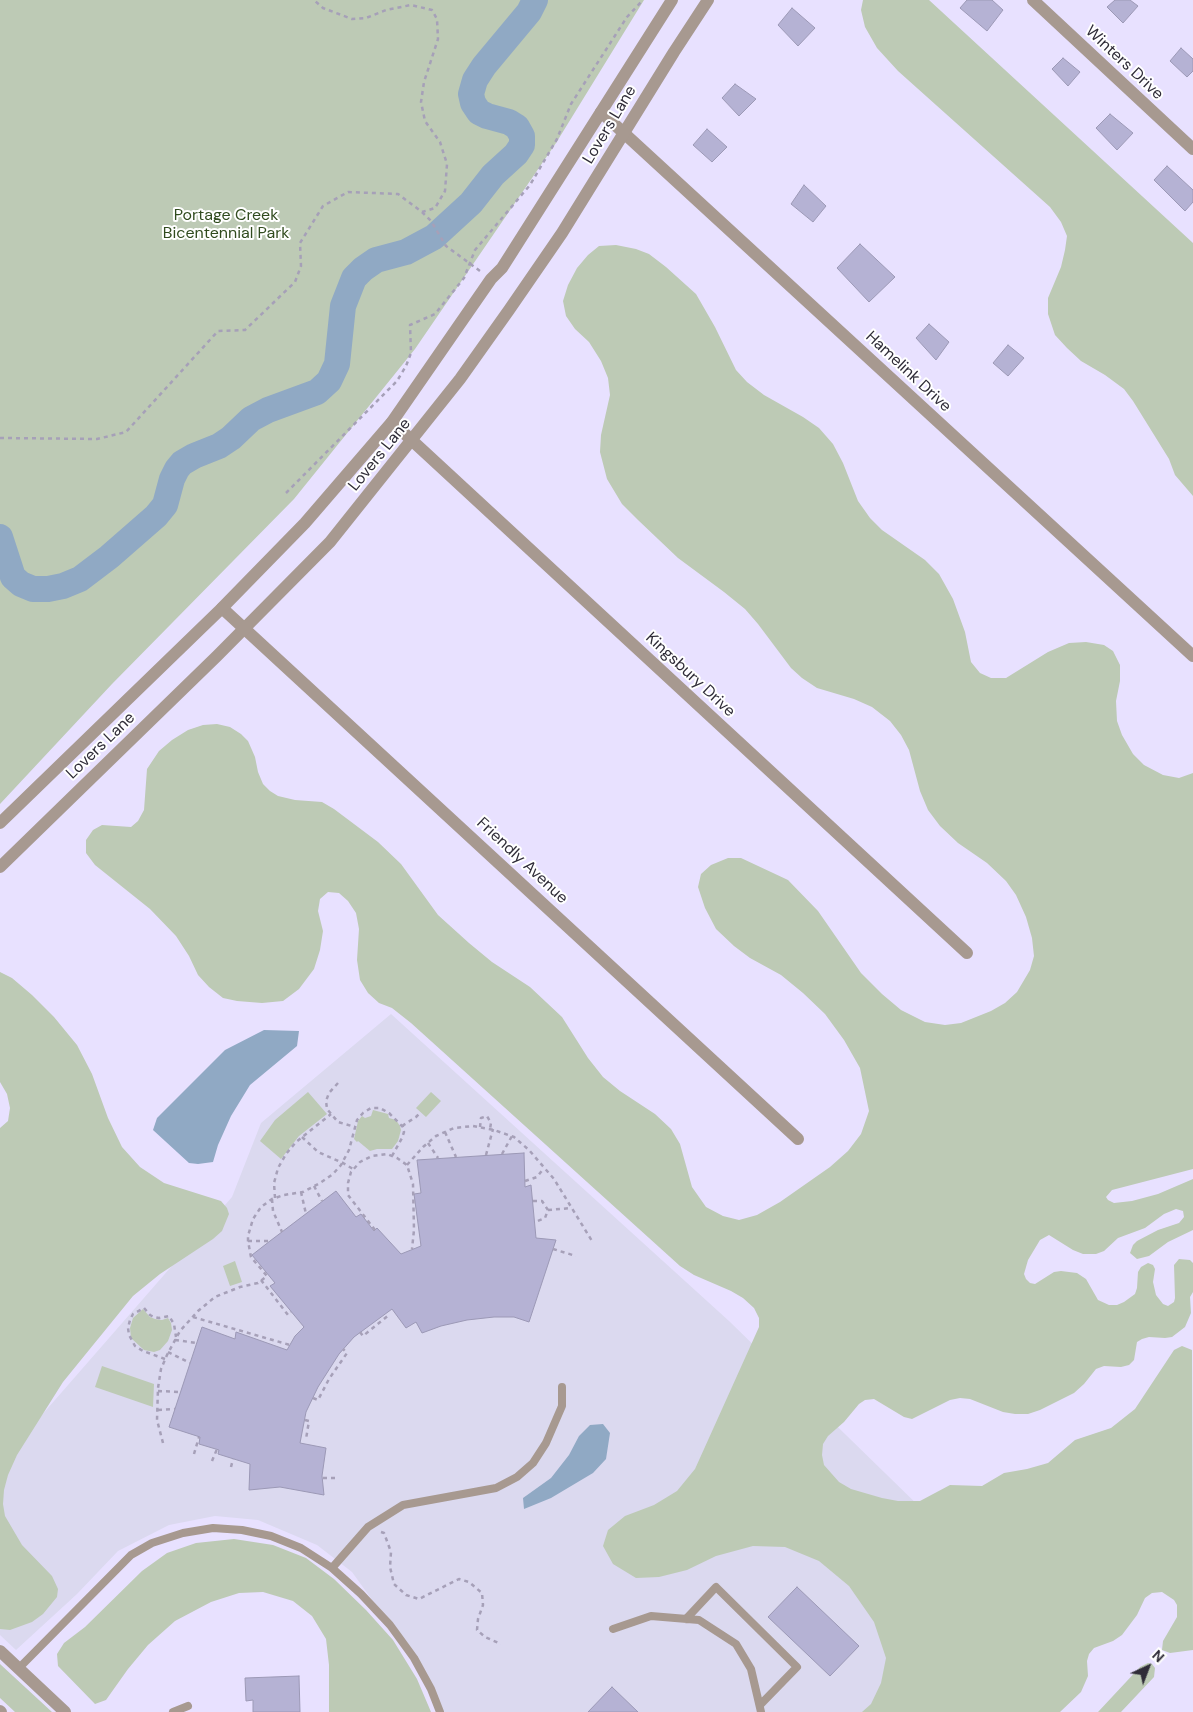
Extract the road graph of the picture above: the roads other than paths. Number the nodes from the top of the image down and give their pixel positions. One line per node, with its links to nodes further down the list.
1 (672, 0): 4 (street, Lovers Lane)
2 (708, 0): 5 (street, Lovers Lane)
3 (1033, 0): 6 (street, Winters Drive)
4 (601, 112): 5 (street, Hamelink Drive); 7 (street, Lovers Lane)
5 (624, 133): 8 (street, Lovers Lane); 11 (street, Hamelink Drive)
6 (1193, 149)
7 (392, 422): 8 (street, Kingsbury Drive); 9 (street, Lovers Lane)
8 (412, 441): 10 (street, Lovers Lane); 14 (street, Kingsbury Drive)
9 (222, 608): 10 (street, Friendly Avenue); 12 (street, Lovers Lane)
10 (244, 628): 13 (street, Lovers Lane); 15 (street, Friendly Avenue)
11 (1193, 656)
12 (0, 823)
13 (0, 867)
14 (967, 953)
15 (798, 1139)
16 (562, 1387): 17 (lane)
17 (332, 1568): 21 (lane); 26 (lane)
18 (686, 1619): 19 (lane); 23 (lane); 23 (lane)
19 (613, 1629)
20 (0, 1651): 21 (street)
21 (19, 1668): 24 (street)
22 (188, 1706): 25 (lane)
23 (760, 1709)
24 (65, 1712)
25 (173, 1712)
26 (440, 1712)

